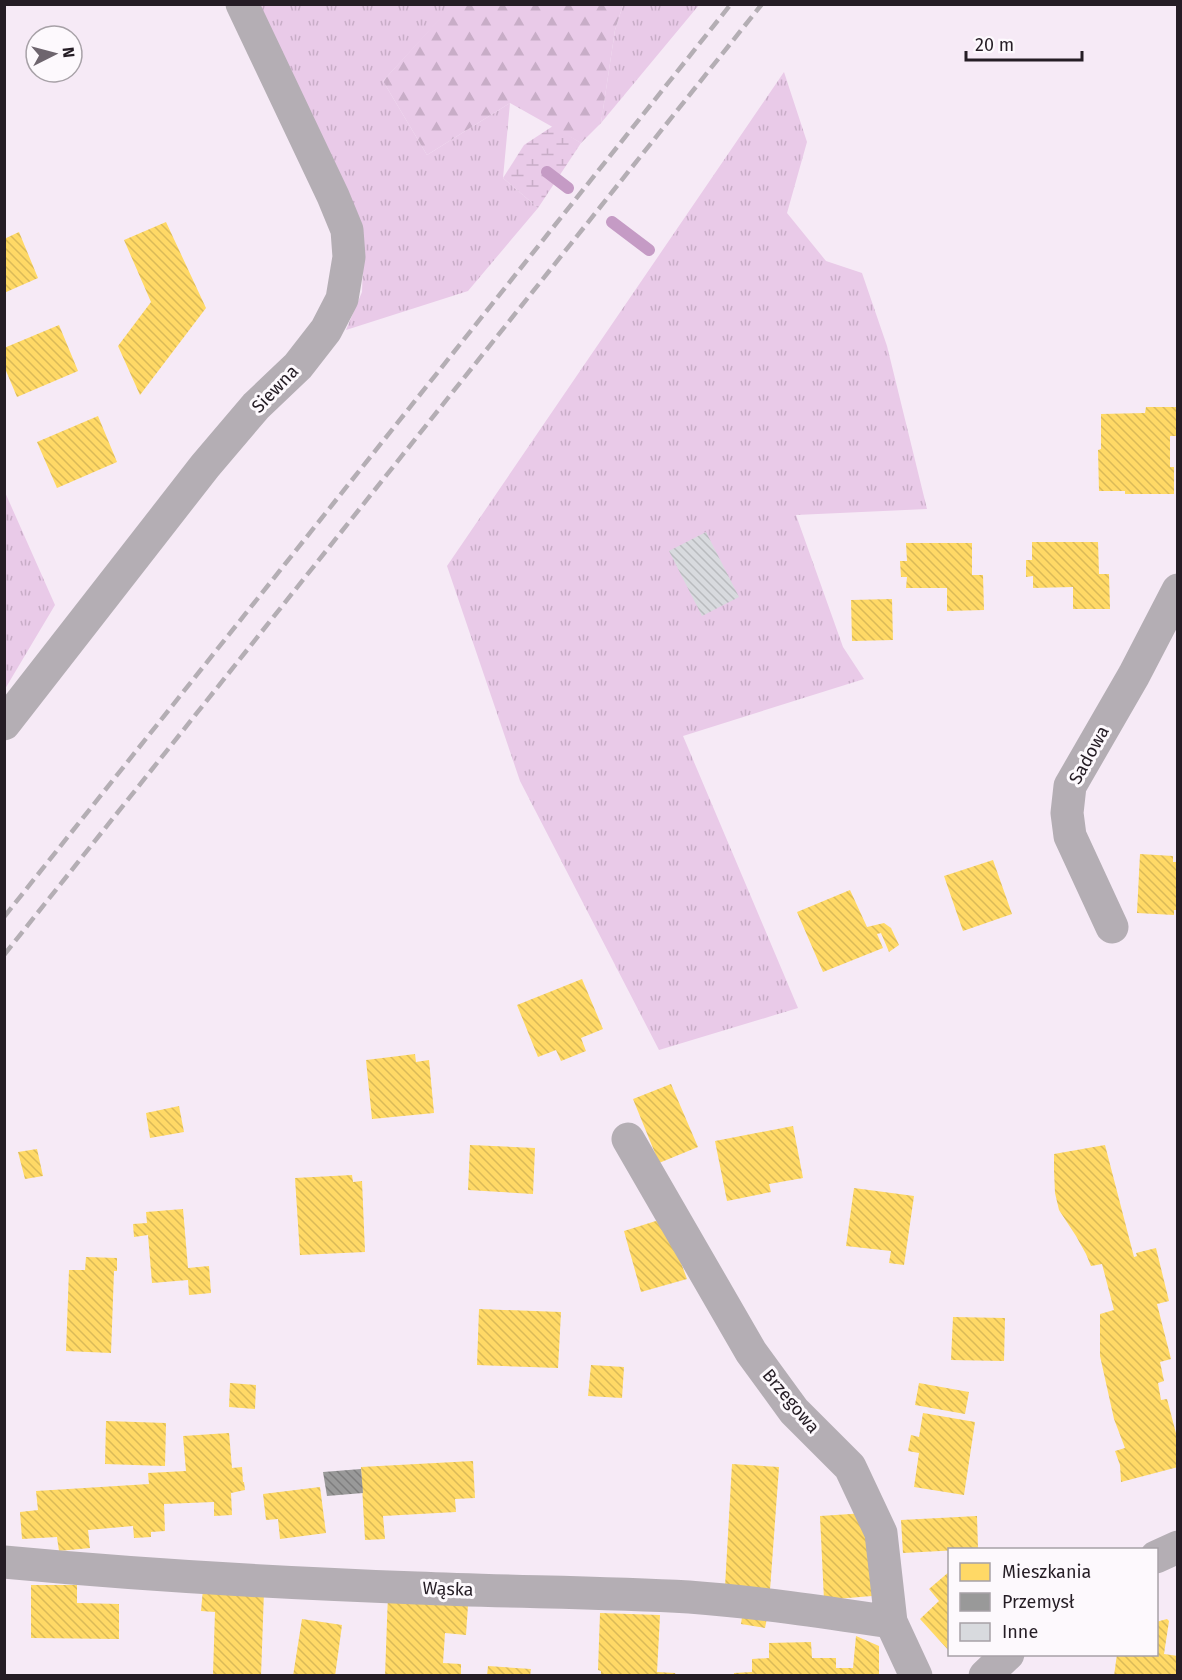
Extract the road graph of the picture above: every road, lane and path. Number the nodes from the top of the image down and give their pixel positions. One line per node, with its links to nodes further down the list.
1 (242, 4): 3 (street, Siewna)
2 (1178, 590): 4 (street, Sadowa)
3 (4, 724)
4 (1112, 927)
5 (628, 1139): 9 (street, Brzegowa)
6 (1178, 1547): 7 (street)
7 (1158, 1556)
8 (4, 1562): 9 (street, Wąska)
9 (891, 1622): 11 (street, Brzegowa)
10 (1006, 1656): 12 (street)
11 (916, 1676)
12 (985, 1676)

